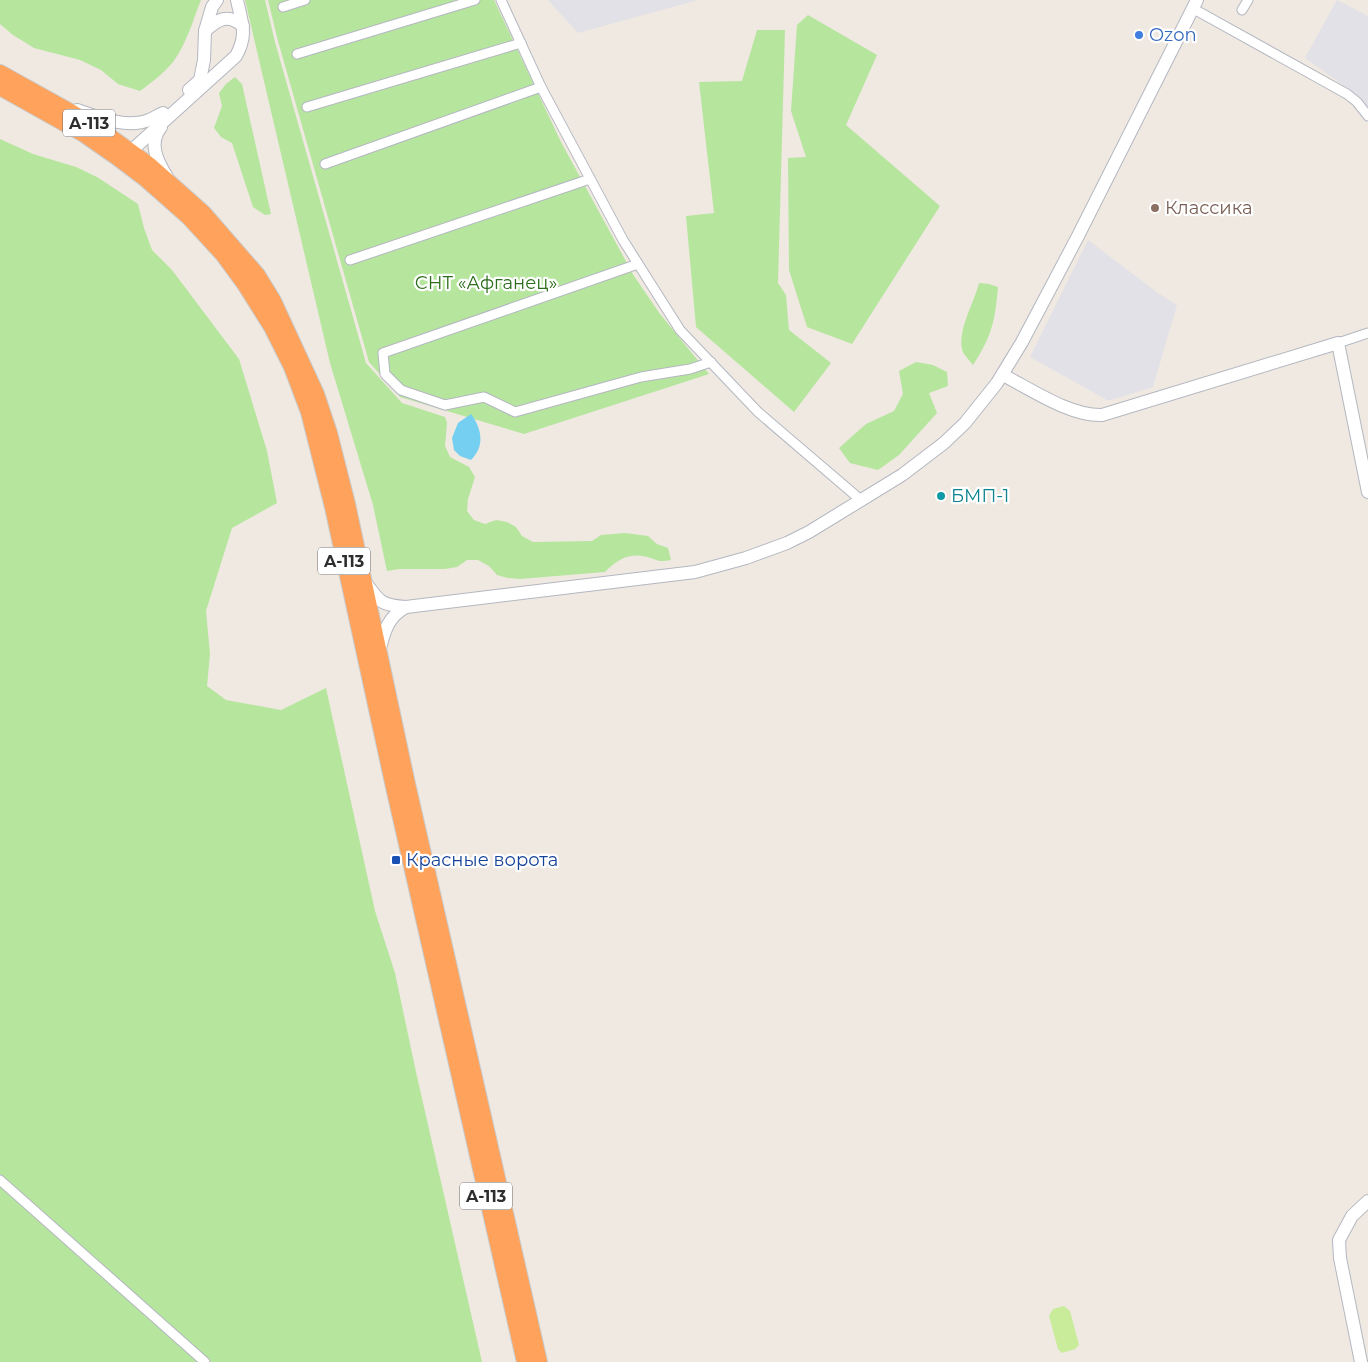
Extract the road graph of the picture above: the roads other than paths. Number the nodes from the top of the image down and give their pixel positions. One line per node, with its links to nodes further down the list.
1 (217, 0): 11 (street)
2 (237, 0): 10 (street)
3 (305, 0): 8 (street)
4 (475, 0): 13 (street)
5 (501, 0): 12 (street)
6 (1248, 0): 9 (street)
7 (1194, 4): 20 (street); 30 (street)
8 (283, 6)
9 (1242, 10)
10 (242, 26): 11 (street); 19 (street)
11 (205, 31): 19 (street)
12 (521, 43): 16 (street); 18 (street)
13 (297, 54)
14 (0, 73): 17 (highway, А-113)
15 (0, 87): 21 (highway, А-113)
16 (541, 87): 22 (street); 23 (street)
17 (56, 104): 19 (street); 21 (highway, А-113)
18 (307, 107)
19 (165, 116): 21 (street); 24 (street)
20 (1368, 116)
21 (124, 152): 24 (highway, А-113); 39 (highway, А-113)
22 (325, 164)
23 (590, 179): 25 (street); 26 (street)
24 (171, 183): 33 (highway, А-113)
25 (350, 260)
26 (638, 264): 29 (street); 29 (street)
27 (1368, 333): 28 (street)
28 (1338, 343): 30 (street); 31 (street)
29 (711, 362): 32 (street)
30 (1003, 375): 32 (street)
31 (1368, 492)
32 (862, 501): 34 (street)
33 (364, 581): 34 (street); 35 (highway, А-113)
34 (406, 607): 35 (street)
35 (379, 653): 40 (highway, А-113)
36 (0, 1180): 38 (street)
37 (1368, 1201): 41 (street)
38 (205, 1362)
39 (525, 1362)
40 (539, 1362)
41 (1361, 1362)

